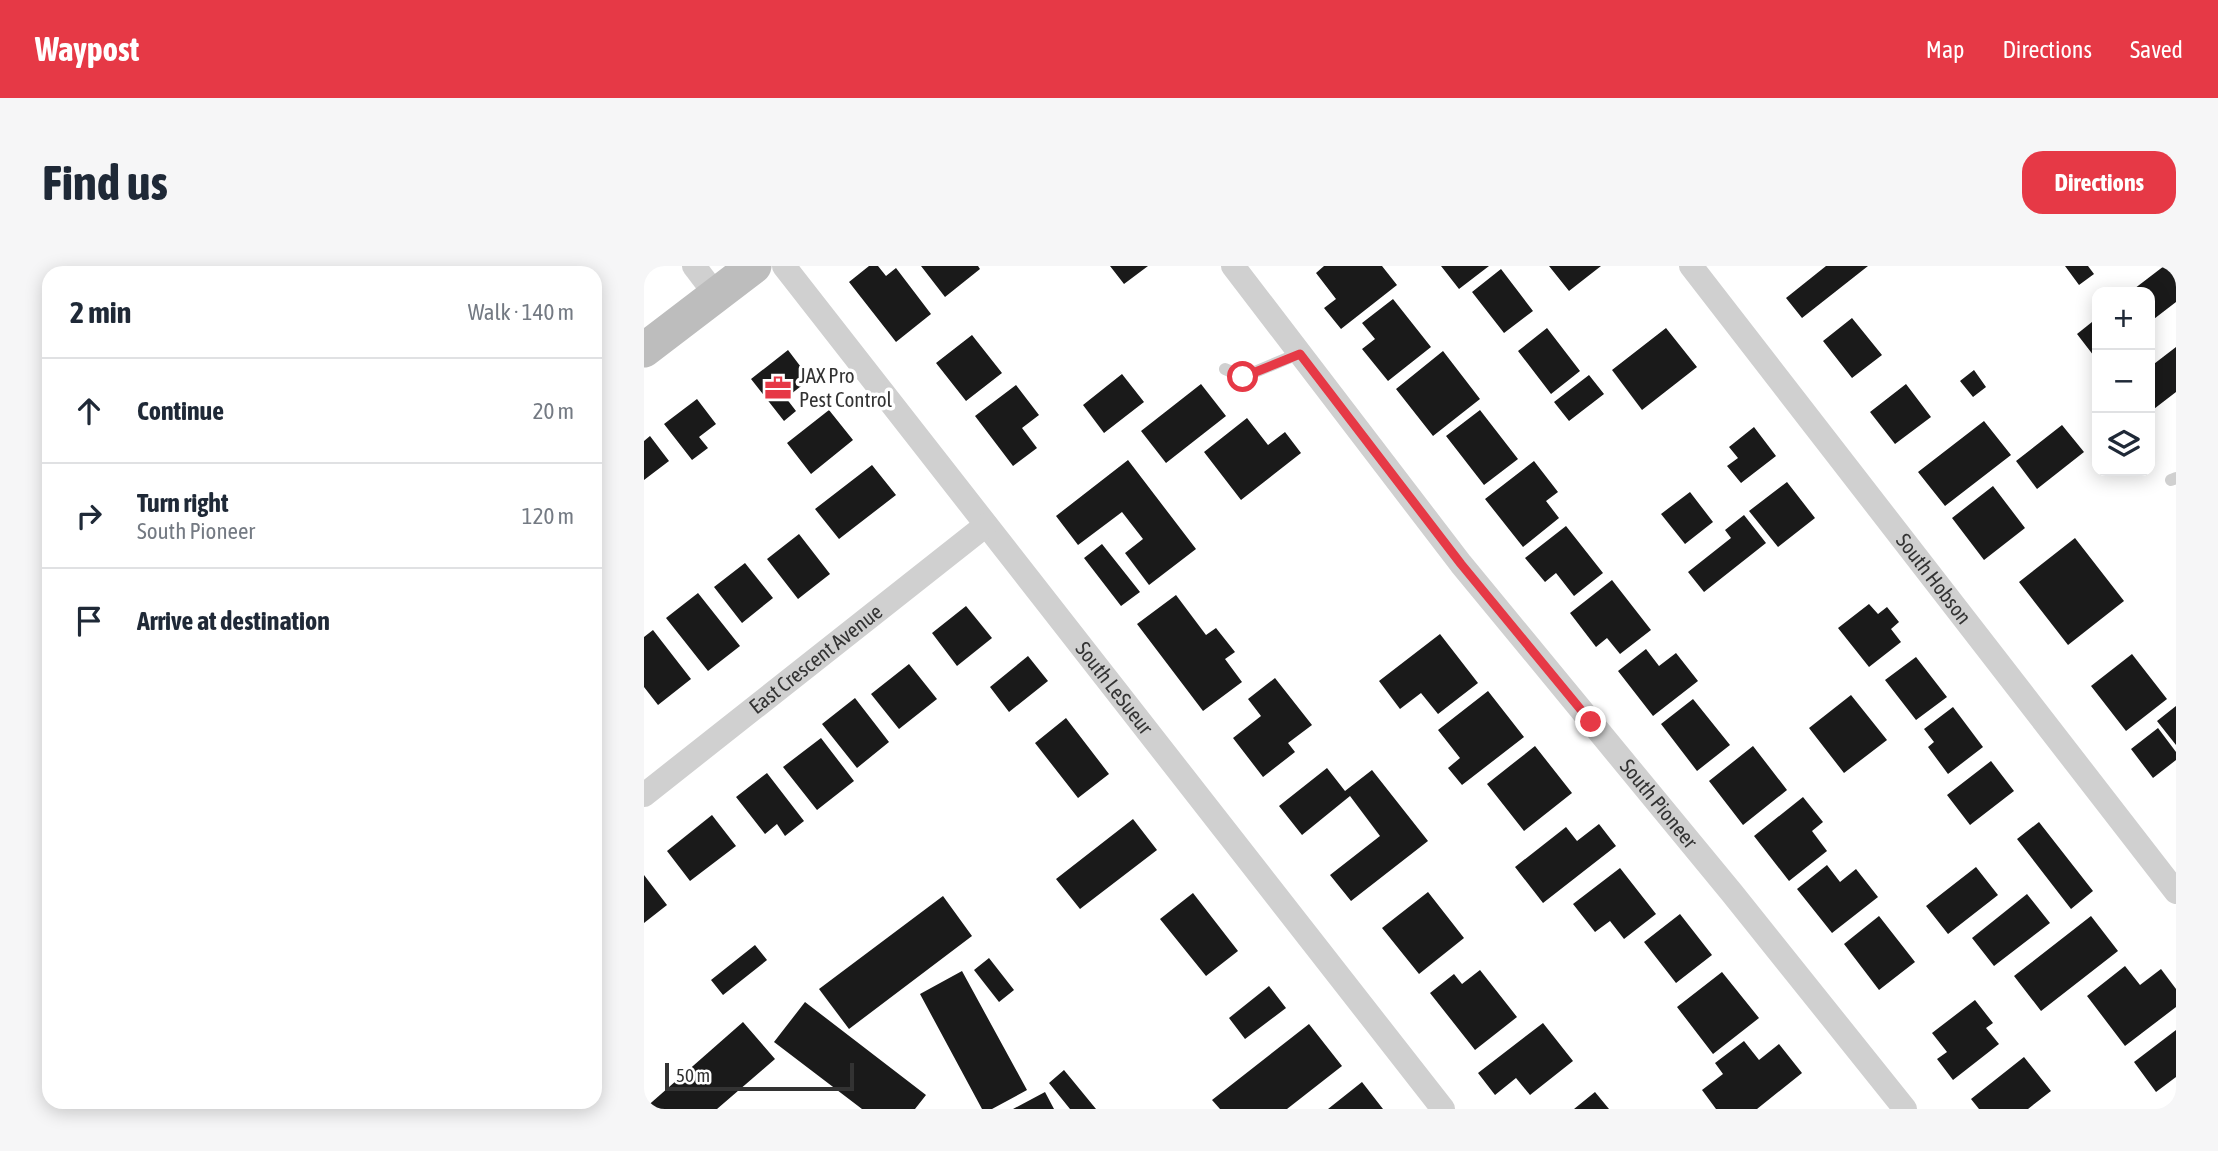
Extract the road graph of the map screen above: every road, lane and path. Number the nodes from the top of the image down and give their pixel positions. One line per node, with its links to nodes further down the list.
1 (694, 266): 6 (street)
2 (754, 266): 6 (main road)
3 (783, 266): 10 (street, South LeSueur)
4 (1233, 266): 8 (street, South Pioneer)
5 (1691, 266): 12 (street, South Hobson)
6 (716, 295): 7 (main road)
7 (644, 350)
8 (1300, 354): 9 (lane); 14 (street, South Pioneer)
9 (1225, 369)
10 (986, 525): 11 (street, East Crescent Avenue); 13 (street, South LeSueur)
11 (644, 795)
12 (2176, 892)
13 (1443, 1109)
14 (1905, 1109)

